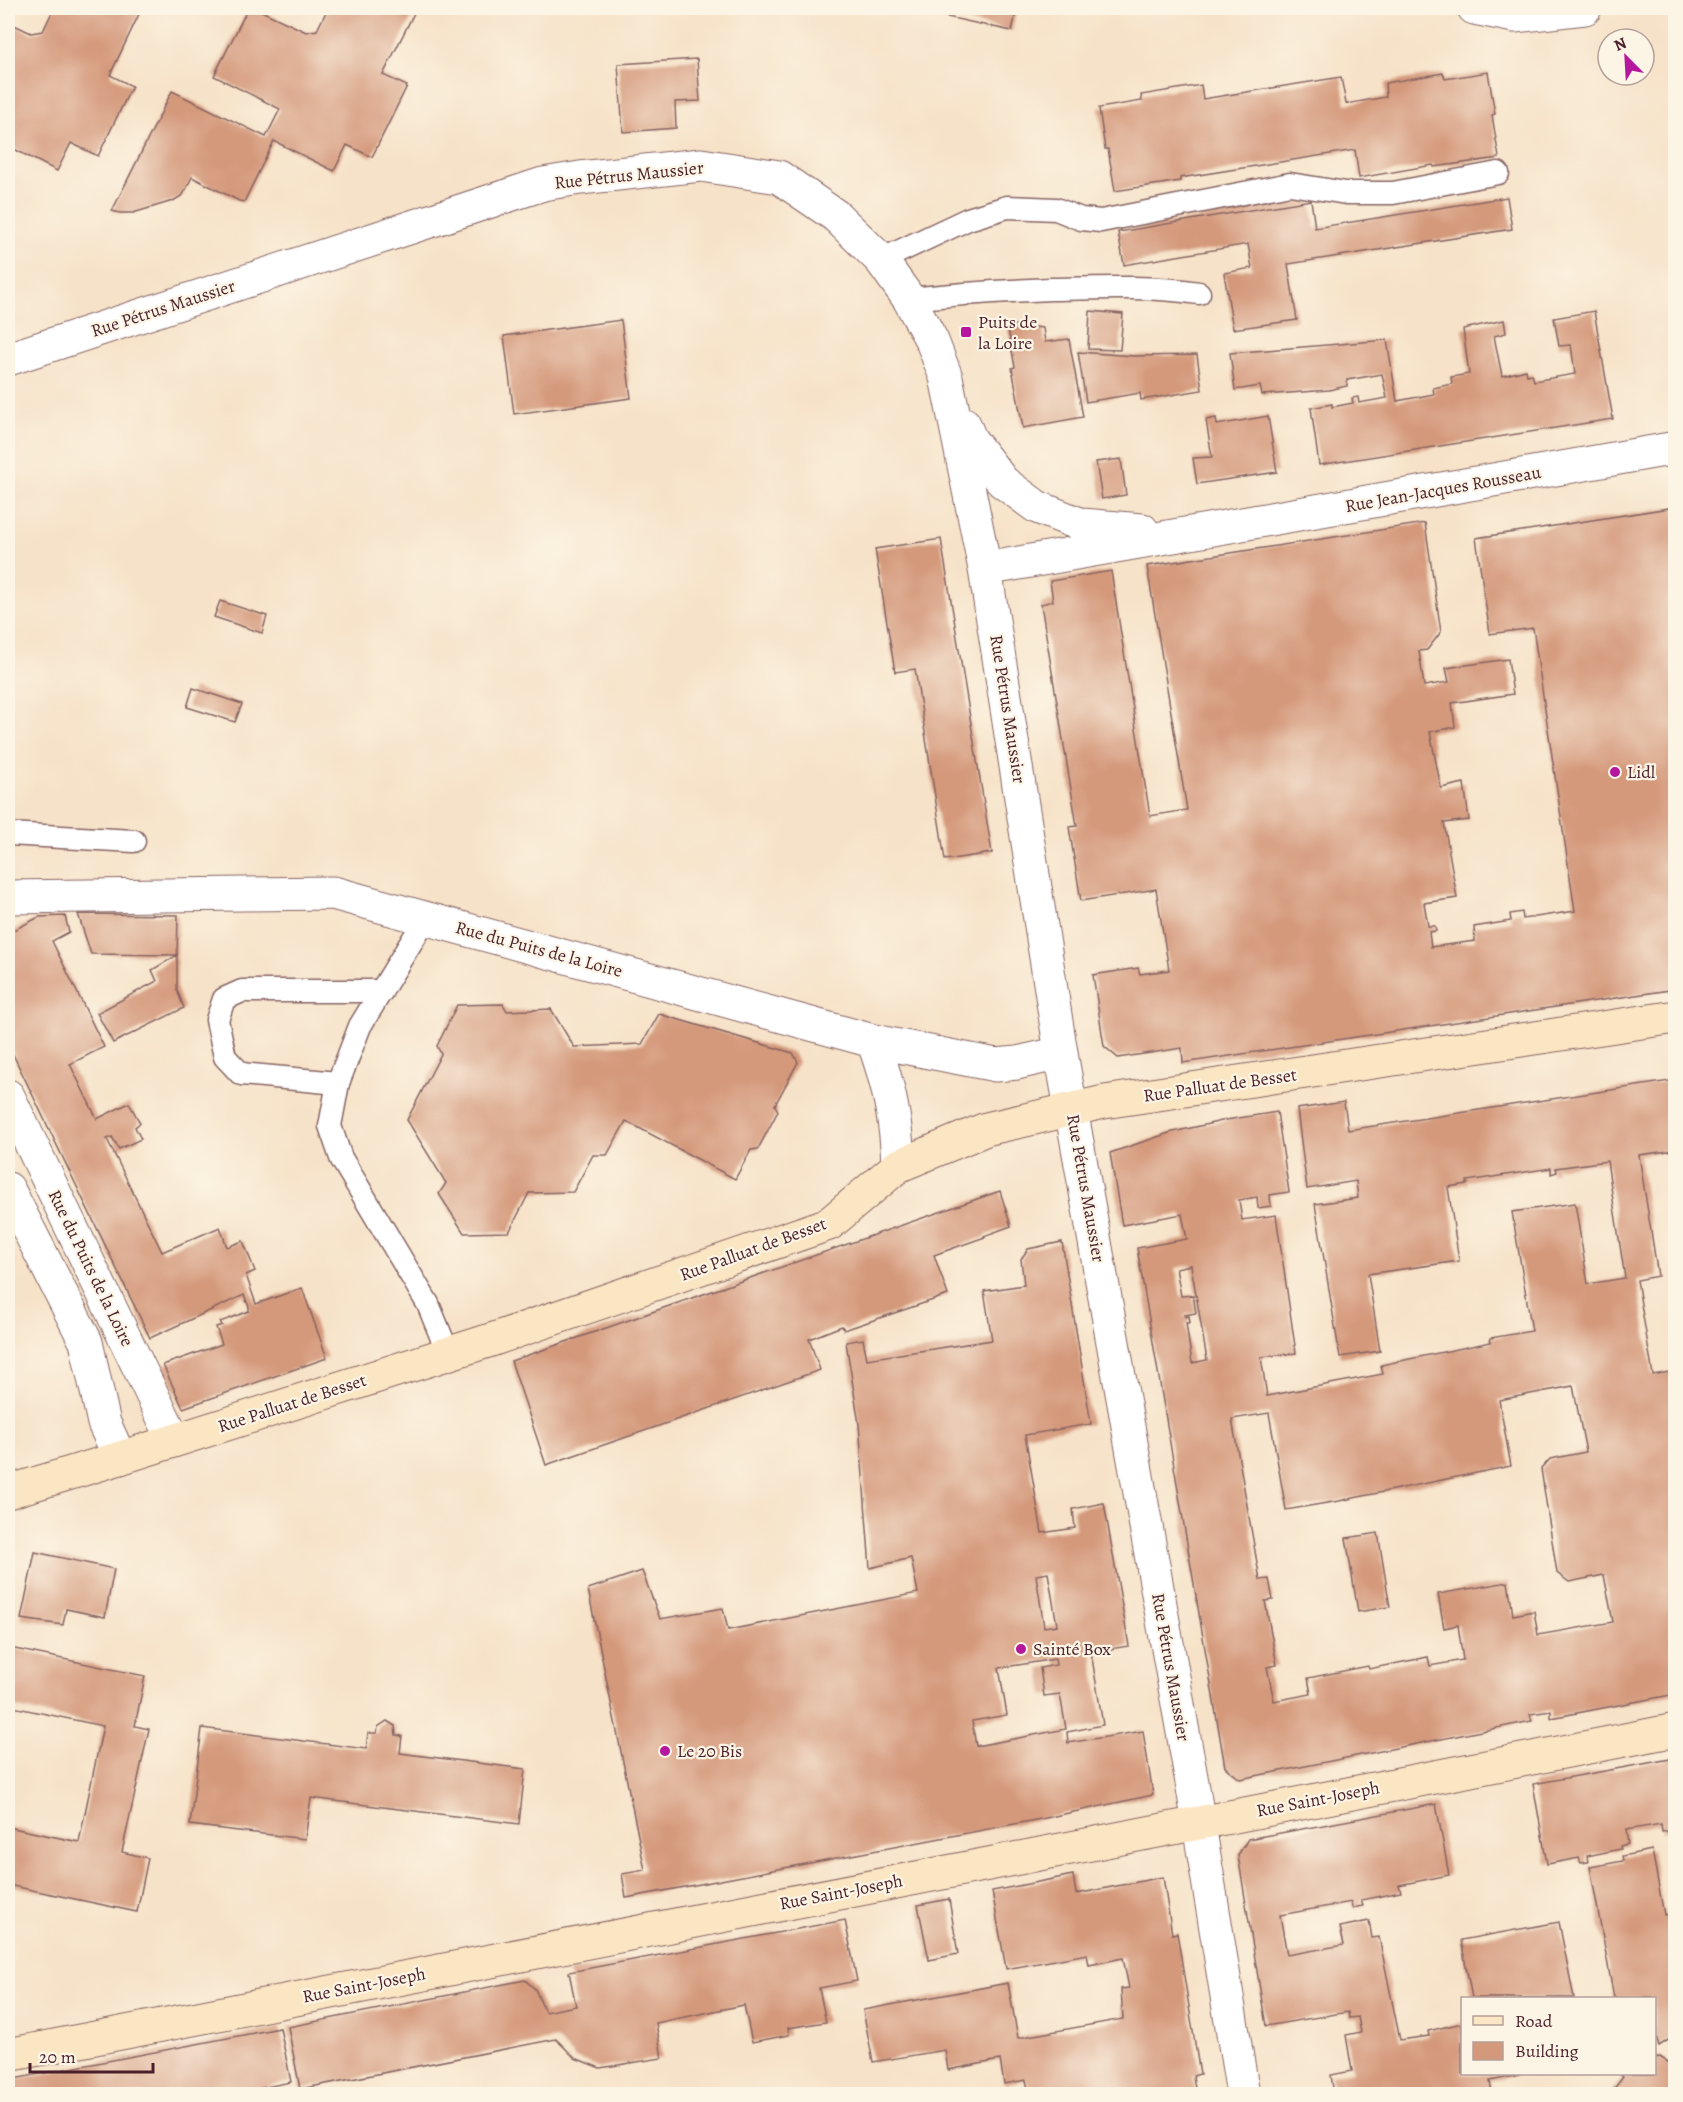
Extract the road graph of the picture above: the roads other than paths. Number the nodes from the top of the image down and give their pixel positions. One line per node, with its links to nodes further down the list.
1 (1474, 8): 3 (street)
2 (1585, 8): 3 (street)
3 (1516, 12)
4 (1498, 173): 5 (lane)
5 (881, 260): 7 (street, Rue Pétrus Maussier); 8 (street, Rue Pétrus Maussier)
6 (1199, 293): 7 (lane)
7 (909, 298): 9 (street, Rue Pétrus Maussier)
8 (8, 359)
9 (946, 377): 11 (street, Rue Jean-Jacques Rousseau); 12 (street, Rue Pétrus Maussier)
10 (1676, 448): 11 (street, Rue Jean-Jacques Rousseau)
11 (1210, 529): 12 (street, Rue Jean-Jacques Rousseau)
12 (985, 569): 20 (street, Rue Pétrus Maussier)
13 (8, 834): 14 (lane)
14 (134, 841)
15 (8, 897): 16 (street, Rue du Puits de la Loire)
16 (426, 918): 17 (lane); 19 (street, Rue du Puits de la Loire)
17 (382, 990): 21 (lane); 21 (lane)
18 (1676, 1017): 23 (main road, Rue Palluat de Besset)
19 (873, 1041): 20 (street, Rue du Puits de la Loire); 24 (street)
20 (1061, 1053): 23 (street, Rue Pétrus Maussier)
21 (338, 1083): 26 (lane)
22 (8, 1096): 27 (street, Rue du Puits de la Loire)
23 (1071, 1109): 24 (main road, Rue Palluat de Besset); 31 (street, Rue Pétrus Maussier)
24 (898, 1166): 26 (main road, Rue Palluat de Besset)
25 (8, 1189): 28 (street)
26 (448, 1353): 27 (main road, Rue Palluat de Besset)
27 (174, 1440): 28 (main road, Rue Palluat de Besset)
28 (120, 1458): 29 (main road, Rue Palluat de Besset)
29 (8, 1491)
30 (1676, 1730): 31 (main road, Rue Saint-Joseph)
31 (1199, 1822): 32 (main road, Rue Saint-Joseph); 33 (street, Rue Pétrus Maussier)
32 (8, 2055)
33 (1243, 2094)

